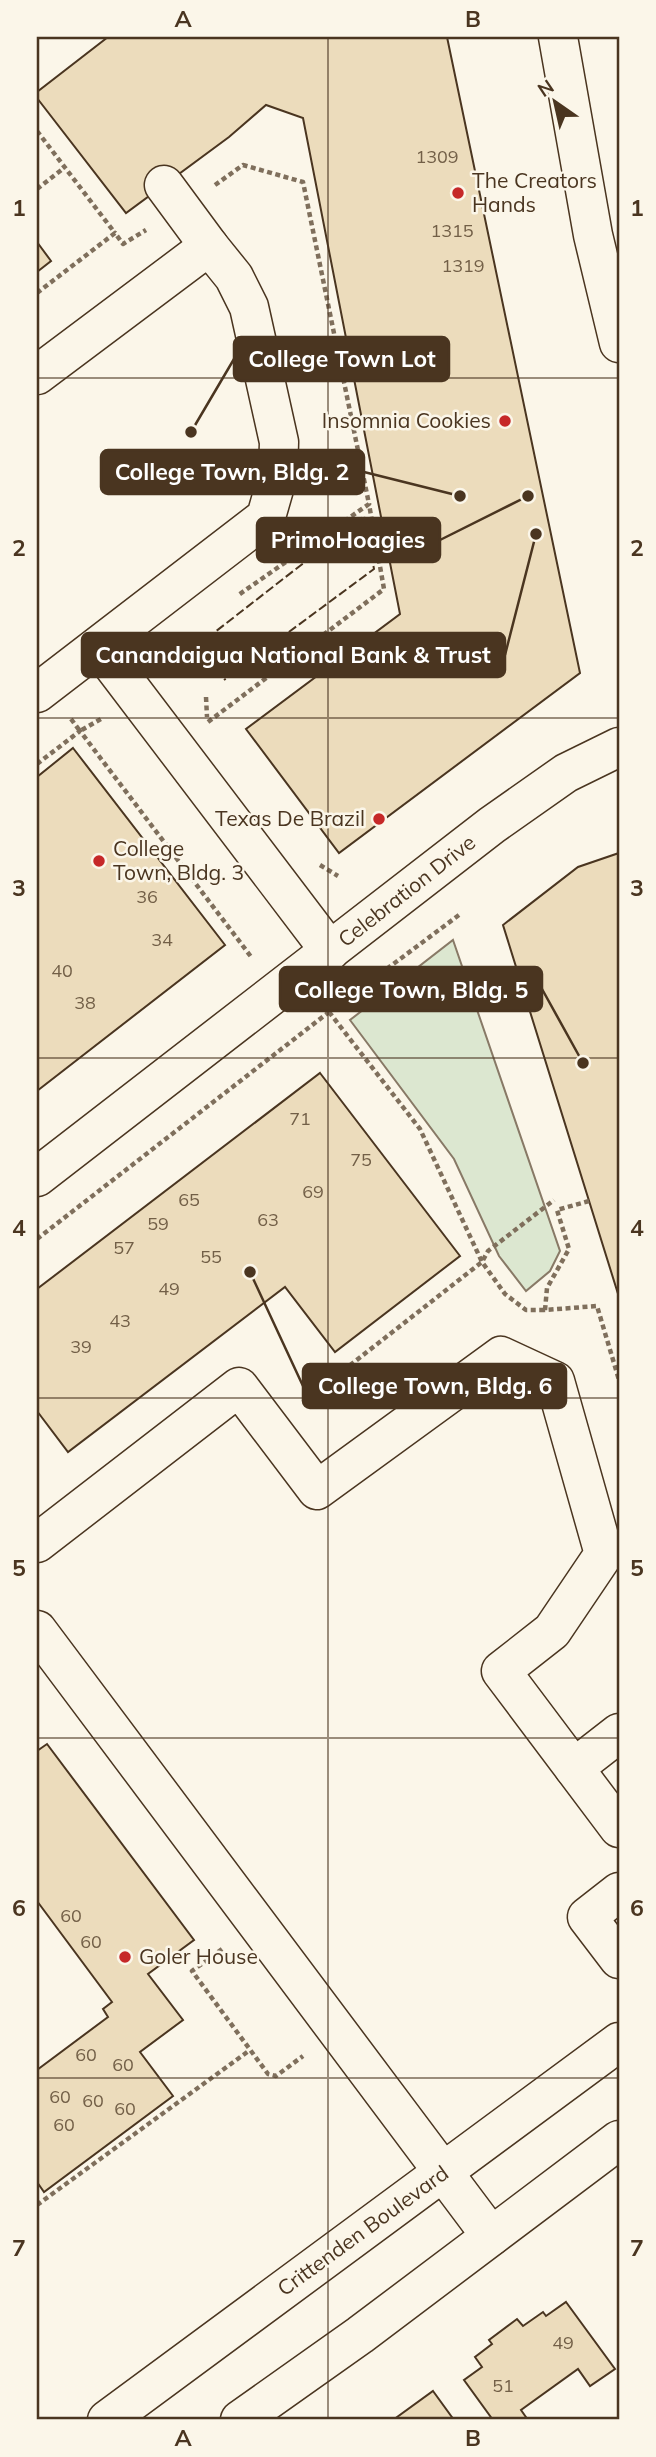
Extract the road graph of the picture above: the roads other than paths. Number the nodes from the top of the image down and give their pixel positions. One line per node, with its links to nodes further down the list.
1 (558, 37): 4 (street)
2 (164, 185): 3 (street)
3 (209, 246): 5 (street); 6 (street)
4 (619, 343)
5 (37, 375)
6 (99, 647): 7 (street); 9 (street)
7 (37, 693)
8 (619, 747): 9 (street, Celebration Drive)
9 (330, 951): 10 (street, Celebration Drive)
10 (37, 1177)
11 (37, 1544): 12 (street)
12 (611, 1553): 15 (street)
13 (37, 1629): 21 (street)
14 (619, 1733): 15 (street)
15 (574, 1768): 16 (street)
16 (619, 1828)
17 (619, 1892): 18 (street)
18 (619, 1959)
19 (619, 2042): 21 (street, Crittenden Boulevard)
20 (619, 2140): 22 (street)
21 (444, 2171): 22 (street); 23 (street, Crittenden Boulevard)
22 (491, 2236): 24 (street)
23 (107, 2420)
24 (240, 2420)

